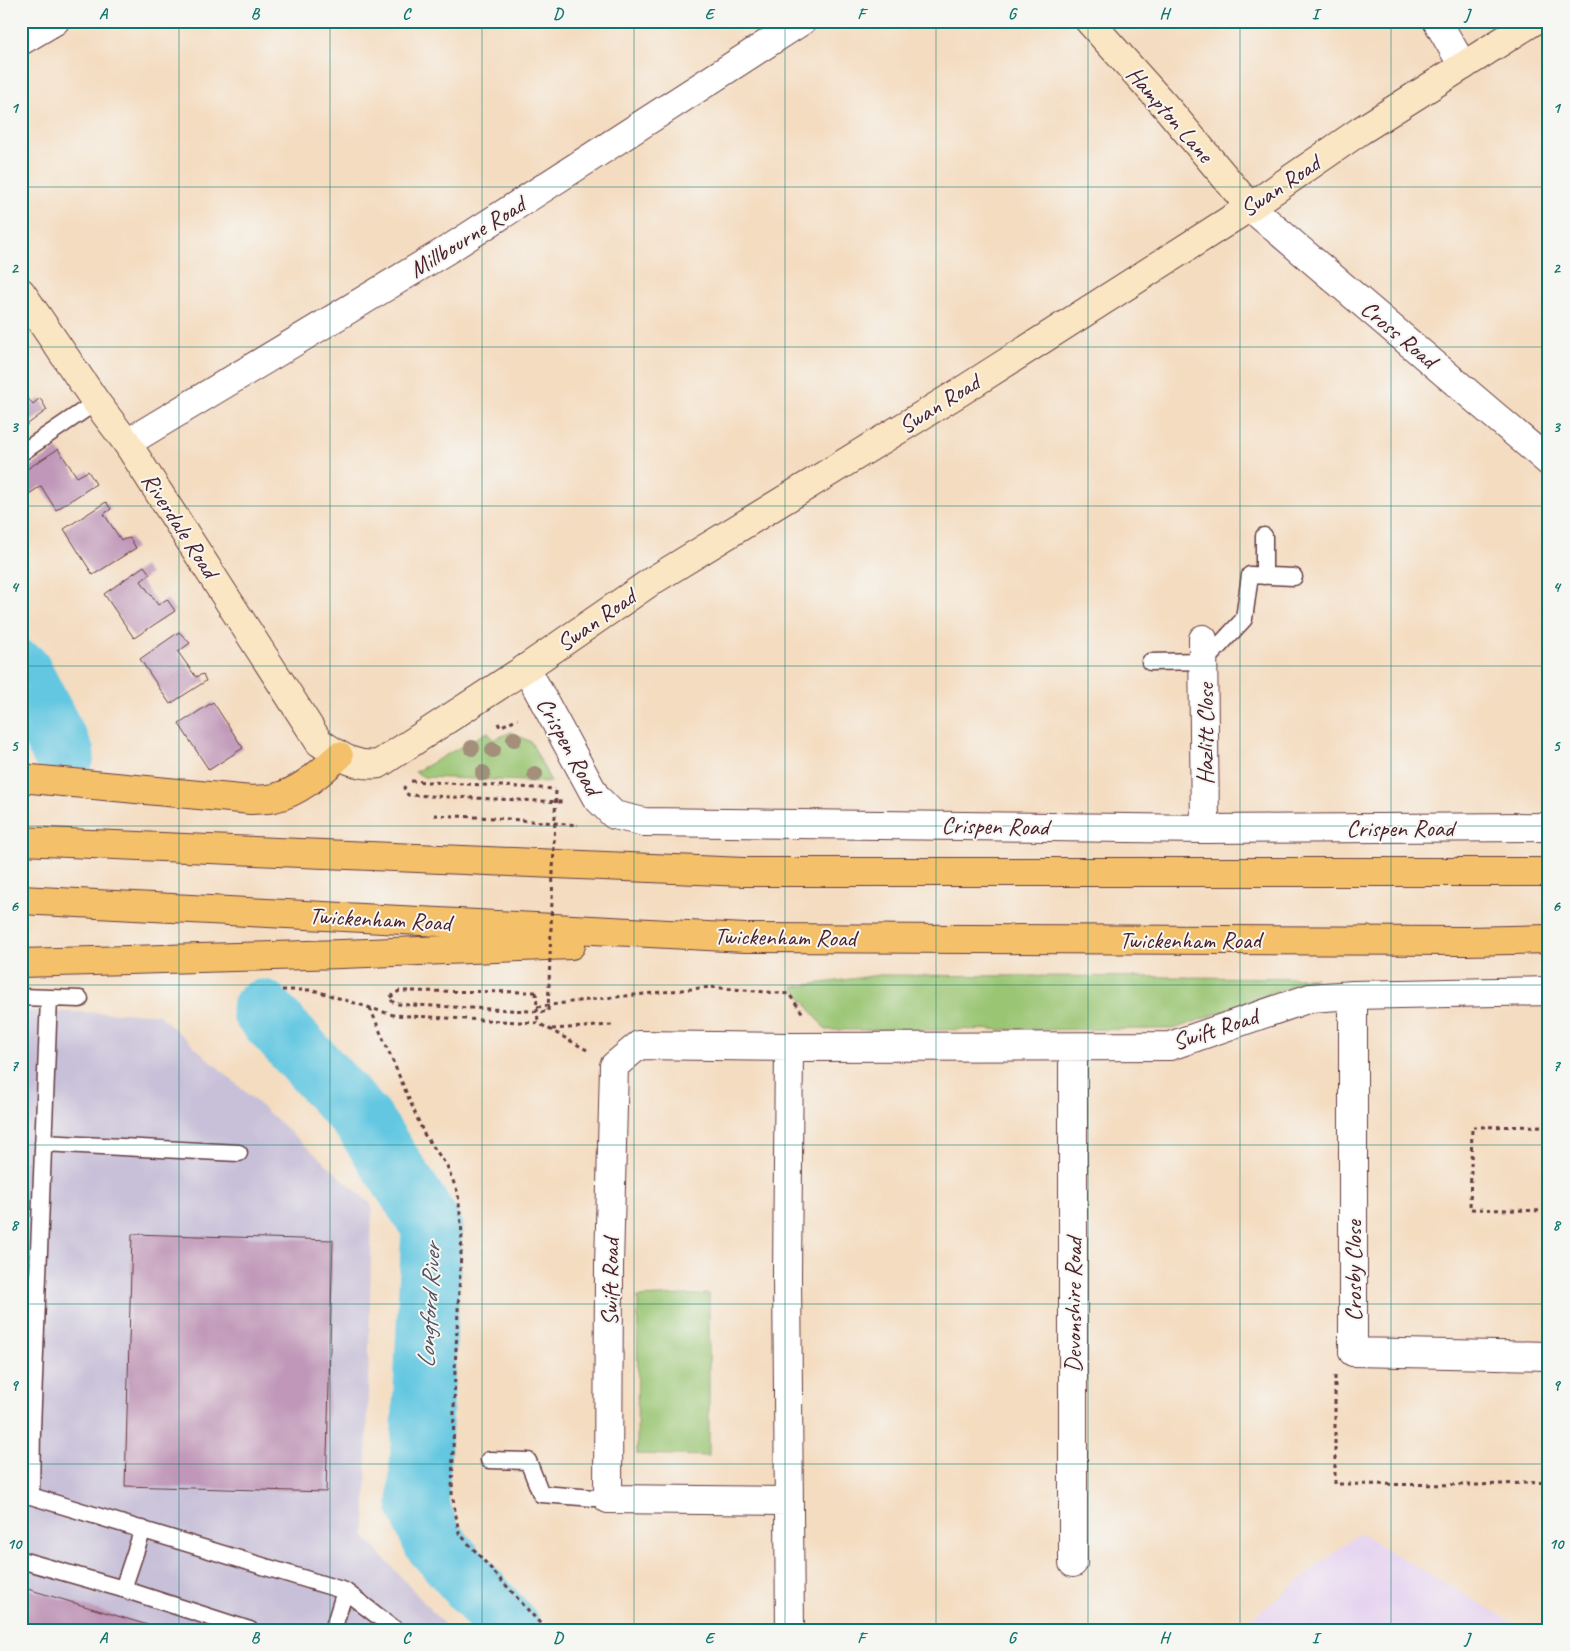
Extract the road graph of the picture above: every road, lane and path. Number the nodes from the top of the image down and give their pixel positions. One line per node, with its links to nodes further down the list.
1 (55, 21): 6 (street)
2 (802, 21): 11 (street, Millbourne Road)
3 (1089, 21): 8 (street, Hampton Lane)
4 (1437, 21): 7 (street)
5 (1534, 21): 7 (street, Swan Road)
6 (21, 41)
7 (1464, 66): 8 (street, Swan Road)
8 (1250, 207): 13 (street, Cross Road); 19 (street, Swan Road)
9 (21, 292): 10 (street, Riverdale Road)
10 (96, 402): 11 (street, Riverdale Road); 12 (lane)
11 (126, 443): 20 (street, Riverdale Road)
12 (21, 453)
13 (1549, 462)
14 (1264, 536): 15 (lane)
15 (1264, 576): 16 (lane); 17 (lane)
16 (1294, 577)
17 (1204, 650): 18 (lane); 26 (street, Hazlitt Close)
18 (1150, 662)
19 (526, 668): 20 (street, Swan Road); 26 (street, Crispen Road)
20 (339, 756): 21 (highway)
21 (21, 778)
22 (545, 801): 39 (path, bridge)
23 (434, 815): 24 (path)
24 (585, 826)
25 (1549, 827): 26 (street, Crispen Road)
26 (1205, 829)
27 (21, 841): 28 (highway)
28 (1549, 872)
29 (21, 900): 30 (highway, Twickenham Road)
30 (745, 938): 31 (highway, Twickenham Road); 32 (highway)
31 (1549, 939)
32 (21, 963)
33 (313, 990): 40 (path)
34 (1549, 991): 35 (street, Swift Road)
35 (1352, 995): 44 (street, Swift Road); 50 (street, Crosby Close)
36 (21, 997): 37 (lane)
37 (49, 998): 38 (lane); 47 (lane)
38 (80, 1000)
39 (537, 1007): 41 (path); 43 (path)
40 (370, 1008): 41 (path); 65 (path)
41 (538, 1023): 45 (path)
42 (790, 1047): 43 (street, Swift Road); 45 (street, Swift Road); 56 (street)
43 (826, 1047): 44 (street, Swift Road)
44 (1073, 1047): 59 (street, Devonshire Road)
45 (614, 1066): 55 (street, Swift Road)
46 (1549, 1126): 49 (path)
47 (43, 1143): 48 (lane); 54 (lane)
48 (238, 1153)
49 (1549, 1211)
50 (1353, 1352): 51 (street, Crosby Close); 53 (path)
51 (1549, 1356)
52 (489, 1460): 55 (lane)
53 (1549, 1482)
54 (26, 1495): 57 (lane)
55 (608, 1499): 56 (street)
56 (789, 1501): 66 (street)
57 (143, 1529): 60 (lane); 61 (lane)
58 (21, 1560): 60 (lane)
59 (1073, 1563)
60 (122, 1589): 62 (lane)
61 (345, 1592): 63 (lane); 64 (lane)
62 (250, 1630)
63 (333, 1630)
64 (396, 1630)
65 (546, 1630)
66 (790, 1630)

